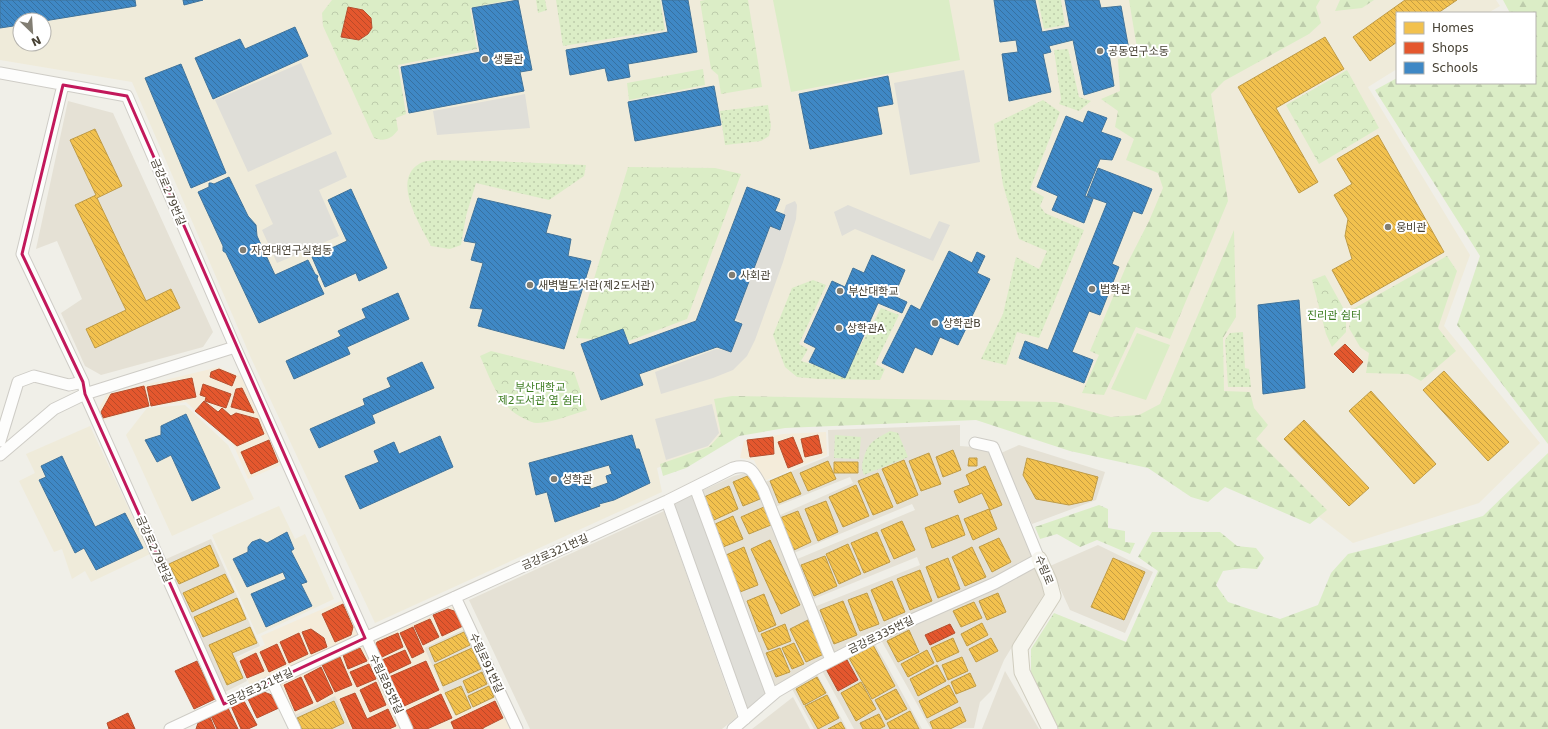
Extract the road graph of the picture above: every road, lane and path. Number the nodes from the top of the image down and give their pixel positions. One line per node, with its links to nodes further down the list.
1 (0, 73): 2 (street, 금강로279번길)
2 (63, 85): 3 (street, 금강로279번길); 4 (street, 금강로279번길)
3 (235, 347): 4 (street); 12 (street, 금강로279번길)
4 (84, 388): 5 (street); 7 (street); 16 (street, 금강로279번길)
5 (0, 441)
6 (975, 443): 10 (street, 수림로)
7 (0, 456)
8 (695, 487): 9 (street, 금강로321번길); 13 (street, 금강로321번길); 15 (street)
9 (667, 501): 11 (street, 금강로321번길); 17 (street)
10 (1039, 559): 13 (street, 금강로335번길); 24 (main road, 수림로)
11 (455, 597): 12 (street, 금강로321번길); 22 (street, 수림로91번길)
12 (365, 638): 14 (street, 금강로321번길); 21 (street, 수림로85번길)
13 (831, 660): 15 (street, 금강로335번길)
14 (272, 681): 16 (street, 금강로321번길); 20 (street)
15 (772, 695): 17 (street, 금강로335번길)
16 (224, 704): 18 (street, 금강로321번길)
17 (745, 719): 23 (street, 금강로335번길)
18 (184, 726): 19 (street, 금강로321번길)
19 (170, 729)
20 (295, 729)
21 (407, 729)
22 (517, 729)
23 (733, 729)
24 (1050, 729)

